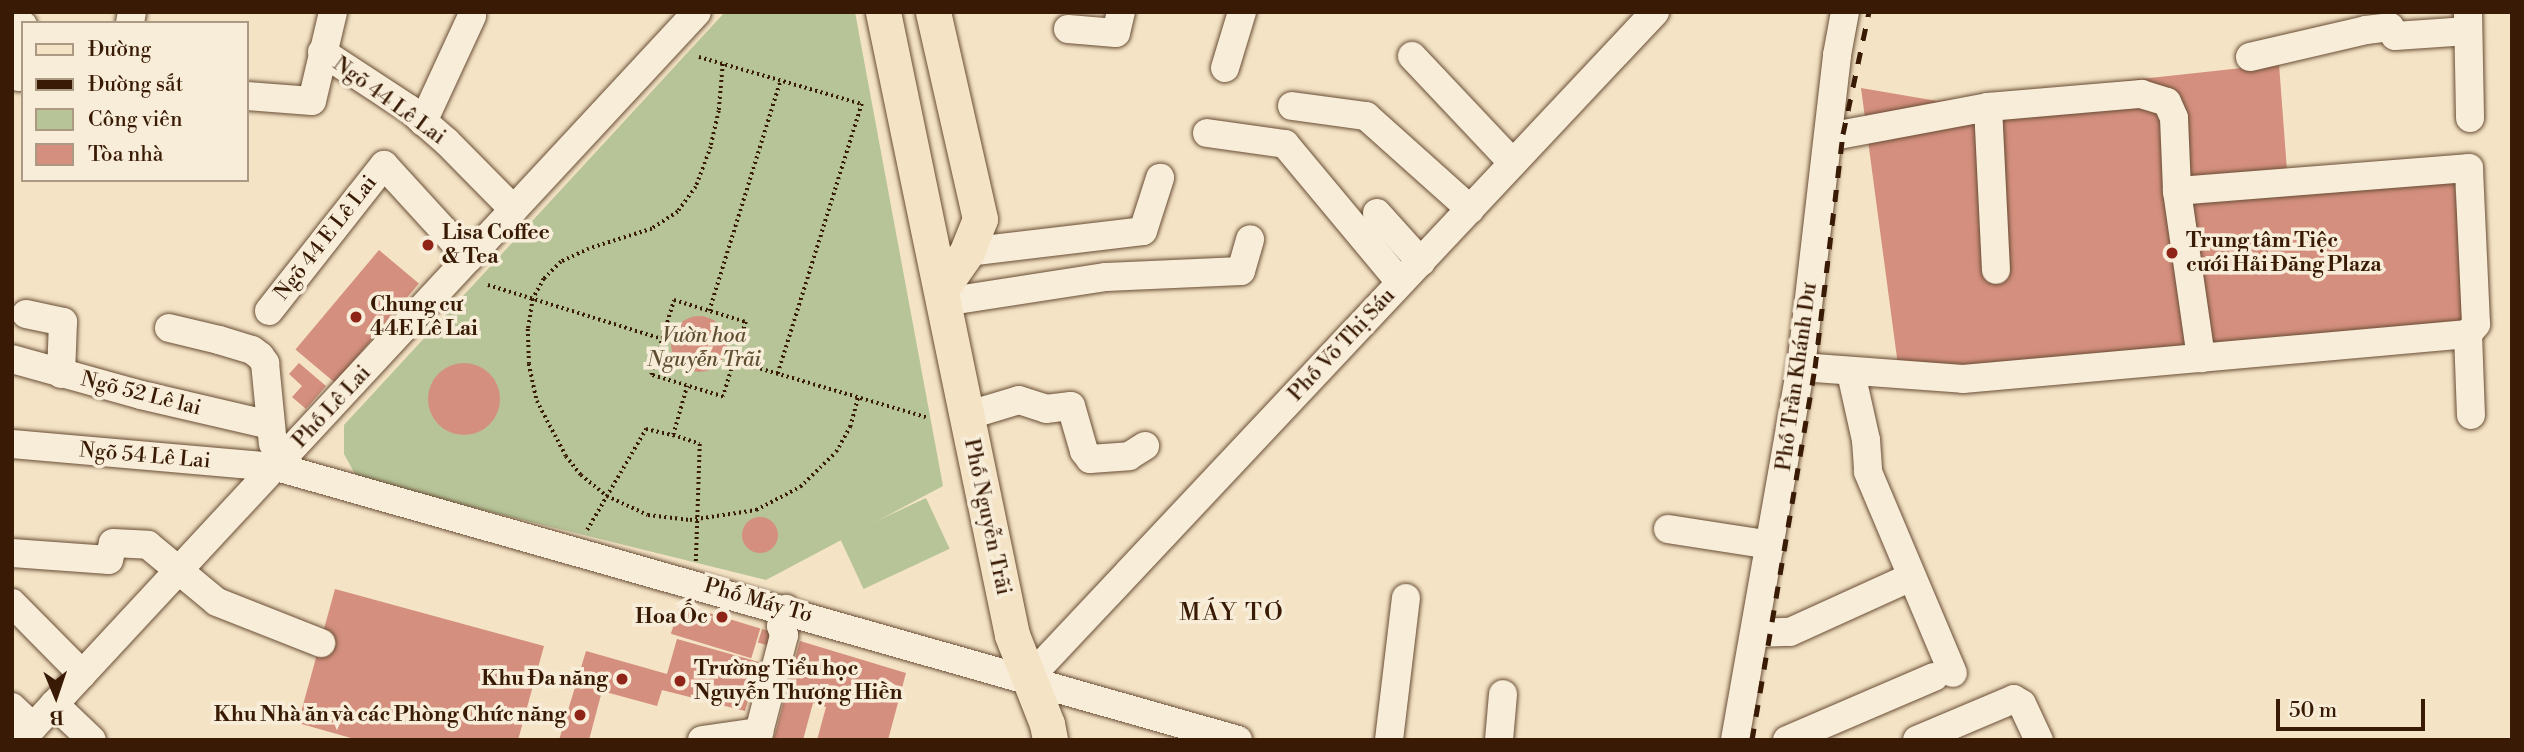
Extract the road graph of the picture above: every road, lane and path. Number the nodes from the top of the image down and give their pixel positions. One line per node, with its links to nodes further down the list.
1 (333, 12): 13 (street)
2 (697, 12): 32 (street, Phố Lê Lai)
3 (883, 12): 41 (main road, Phố Nguyễn Trãi)
4 (933, 12): 35 (main road)
5 (1121, 12): 11 (street)
6 (1242, 12): 18 (street)
7 (1655, 12): 28 (street, Phố Võ Thị Sáu)
8 (1845, 12): 27 (street, Phố Trần Khánh Dư)
9 (472, 16): 25 (street)
10 (2468, 21): 16 (street); 24 (street)
11 (1068, 29)
12 (21, 45): 19 (street)
13 (321, 52): 21 (street); 25 (street, Ngõ 44 Lê Lai)
14 (1412, 56): 28 (street)
15 (699, 57): 17 (path)
16 (2250, 57)
17 (723, 64): 20 (path); 42 (path)
18 (1225, 68)
19 (18, 77)
20 (780, 82): 43 (path); 55 (path)
21 (248, 96)
22 (1292, 106): 31 (street)
23 (1988, 107): 27 (street); 30 (street); 38 (street)
24 (2470, 118)
25 (423, 122): 32 (street, Ngõ 44 Lê Lai)
26 (1207, 133): 39 (street)
27 (1828, 137): 52 (street, Phố Trần Khánh Dư)
28 (1513, 163): 31 (street, Phố Võ Thị Sáu)
29 (1160, 178): 35 (street)
30 (2177, 191): 47 (street); 49 (street)
31 (1470, 209): 37 (street, Phố Võ Thị Sáu)
32 (514, 210): 36 (street, Phố Lê Lai)
33 (1377, 213): 37 (street)
34 (1250, 239): 41 (street)
35 (967, 252): 41 (main road)
36 (469, 258): 44 (street, Ngõ 44 E Lê Lai); 65 (street, Phố Lê Lai)
37 (1422, 262): 39 (street, Phố Võ Thị Sáu)
38 (1996, 270)
39 (1400, 282): 81 (street, Phố Võ Thị Sáu)
40 (488, 285): 42 (path)
41 (942, 296): 59 (main road, Phố Nguyễn Trãi)
42 (533, 299): 48 (path); 66 (path)
43 (709, 311): 48 (path); 51 (path)
44 (269, 312)
45 (26, 314): 54 (street)
46 (169, 328): 61 (street)
47 (2468, 334): 49 (street); 58 (street)
48 (662, 339): 56 (path)
49 (2201, 358): 53 (street)
50 (12, 359): 54 (street, Ngõ 52 Lê lai)
51 (734, 361): 55 (path); 56 (path)
52 (1801, 367): 53 (street); 70 (street, Phố Trần Khánh Dư)
53 (1851, 373): 74 (street)
54 (61, 374): 61 (street, Ngõ 52 Lê lai)
55 (778, 374): 57 (path)
56 (687, 386): 62 (path)
57 (858, 397): 60 (path); 67 (path)
58 (2471, 415)
59 (966, 416): 64 (street); 81 (main road, Phố Nguyễn Trãi)
60 (926, 417)
61 (271, 425): 65 (street)
62 (673, 435): 66 (path); 67 (path)
63 (12, 444): 65 (street, Ngõ 54 Lê Lai)
64 (1145, 446)
65 (277, 467): 73 (street, Phố Lê Lai); 77 (street, Phố Máy Tơ)
66 (607, 496): 67 (path); 69 (path)
67 (698, 520): 72 (path)
68 (1668, 529): 70 (street)
69 (583, 536)
70 (1771, 545): 78 (street, Phố Trần Khánh Dư)
71 (12, 553): 73 (street)
72 (696, 566)
73 (178, 571): 79 (street); 80 (street, Phố Lê Lai)
74 (1911, 577): 78 (street); 94 (street)
75 (1406, 598): 92 (street)
76 (12, 603): 80 (street)
77 (784, 617): 81 (street, Phố Máy Tơ); 86 (street)
78 (1755, 633): 93 (street, Phố Trần Khánh Dư)
79 (320, 643)
80 (82, 674): 83 (street, Phố Lê Lai)
81 (1029, 678): 90 (main road, Phố Nguyễn Trãi); 91 (street, Phố Máy Tơ)
82 (1509, 697): 87 (street)
83 (54, 704): 85 (street, Phố Lê Lai); 88 (street)
84 (12, 707): 85 (street)
85 (27, 734)
86 (763, 736): 89 (street)
87 (1504, 739)
88 (92, 740)
89 (702, 740)
90 (1050, 740)
91 (1238, 740)
92 (1389, 740)
93 (1735, 740)
94 (1787, 740)
95 (1917, 740): 96 (street)
96 (2039, 740)

